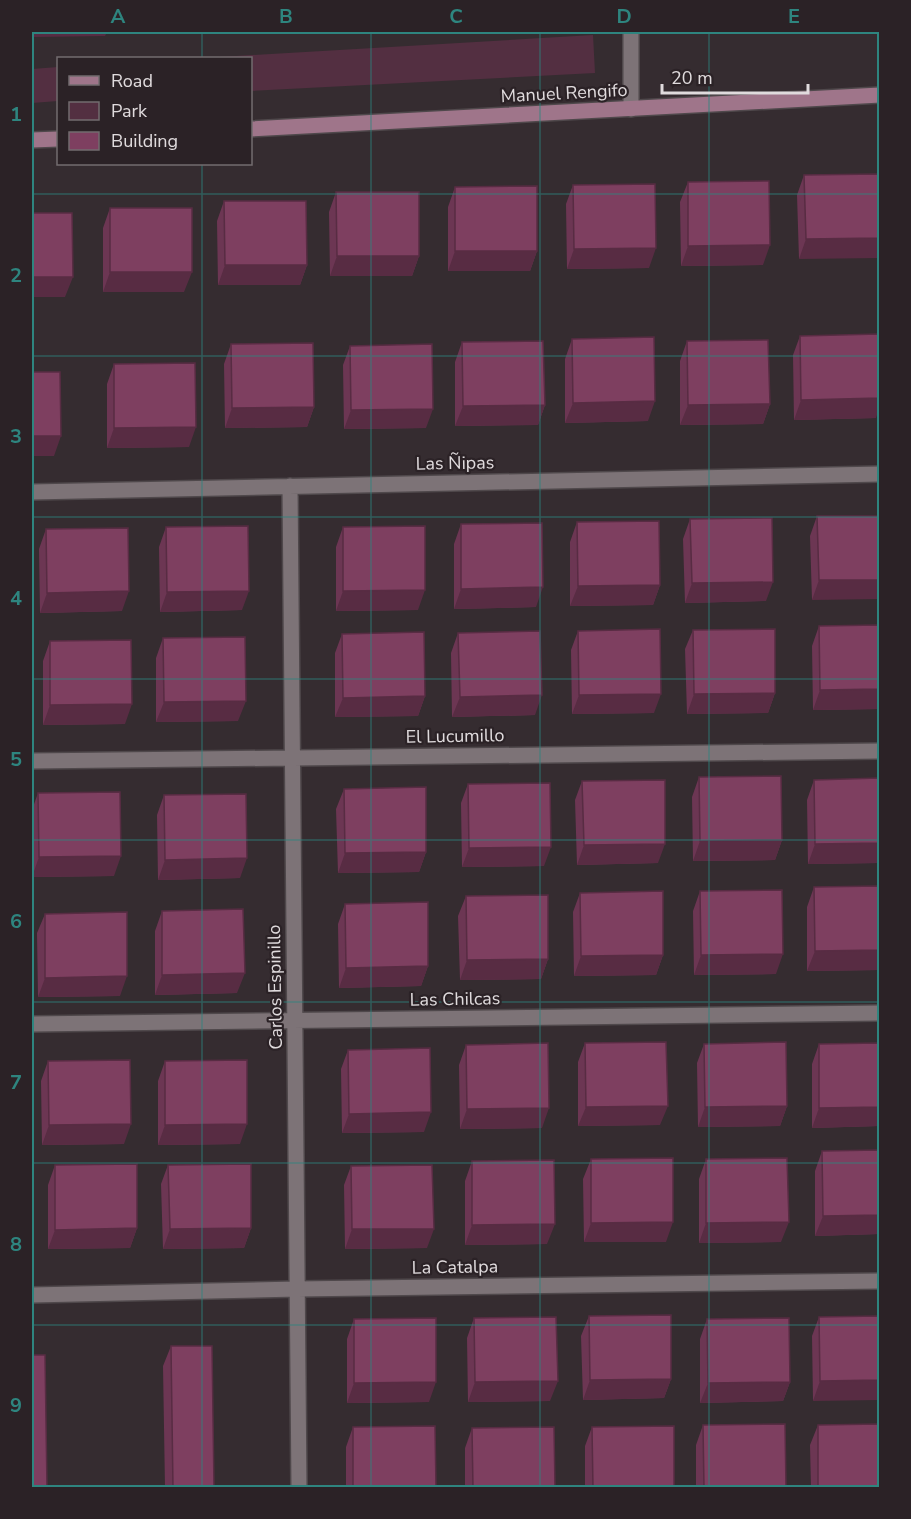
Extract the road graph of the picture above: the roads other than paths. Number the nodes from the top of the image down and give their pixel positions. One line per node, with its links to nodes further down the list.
1 (631, 32): 3 (street)
2 (879, 96): 3 (street, Manuel Rengifo)
3 (631, 109): 4 (street, Manuel Rengifo)
4 (252, 129)
5 (57, 139): 6 (street)
6 (32, 140)
7 (879, 474): 8 (street, Las Ñipas)
8 (290, 486): 9 (street, Las Ñipas); 11 (street, Carlos Espinillo)
9 (32, 492)
10 (879, 751): 11 (street, El Lucumillo)
11 (292, 758): 12 (street, El Lucumillo); 14 (street, Carlos Espinillo)
12 (32, 760)
13 (879, 1013): 14 (street, Las Chilcas)
14 (295, 1020): 15 (street, Las Chilcas); 17 (street, Carlos Espinillo)
15 (32, 1024)
16 (879, 1281): 17 (street, La Catalpa)
17 (297, 1288): 18 (street, La Catalpa); 19 (street, Carlos Espinillo)
18 (32, 1295)
19 (299, 1488)

